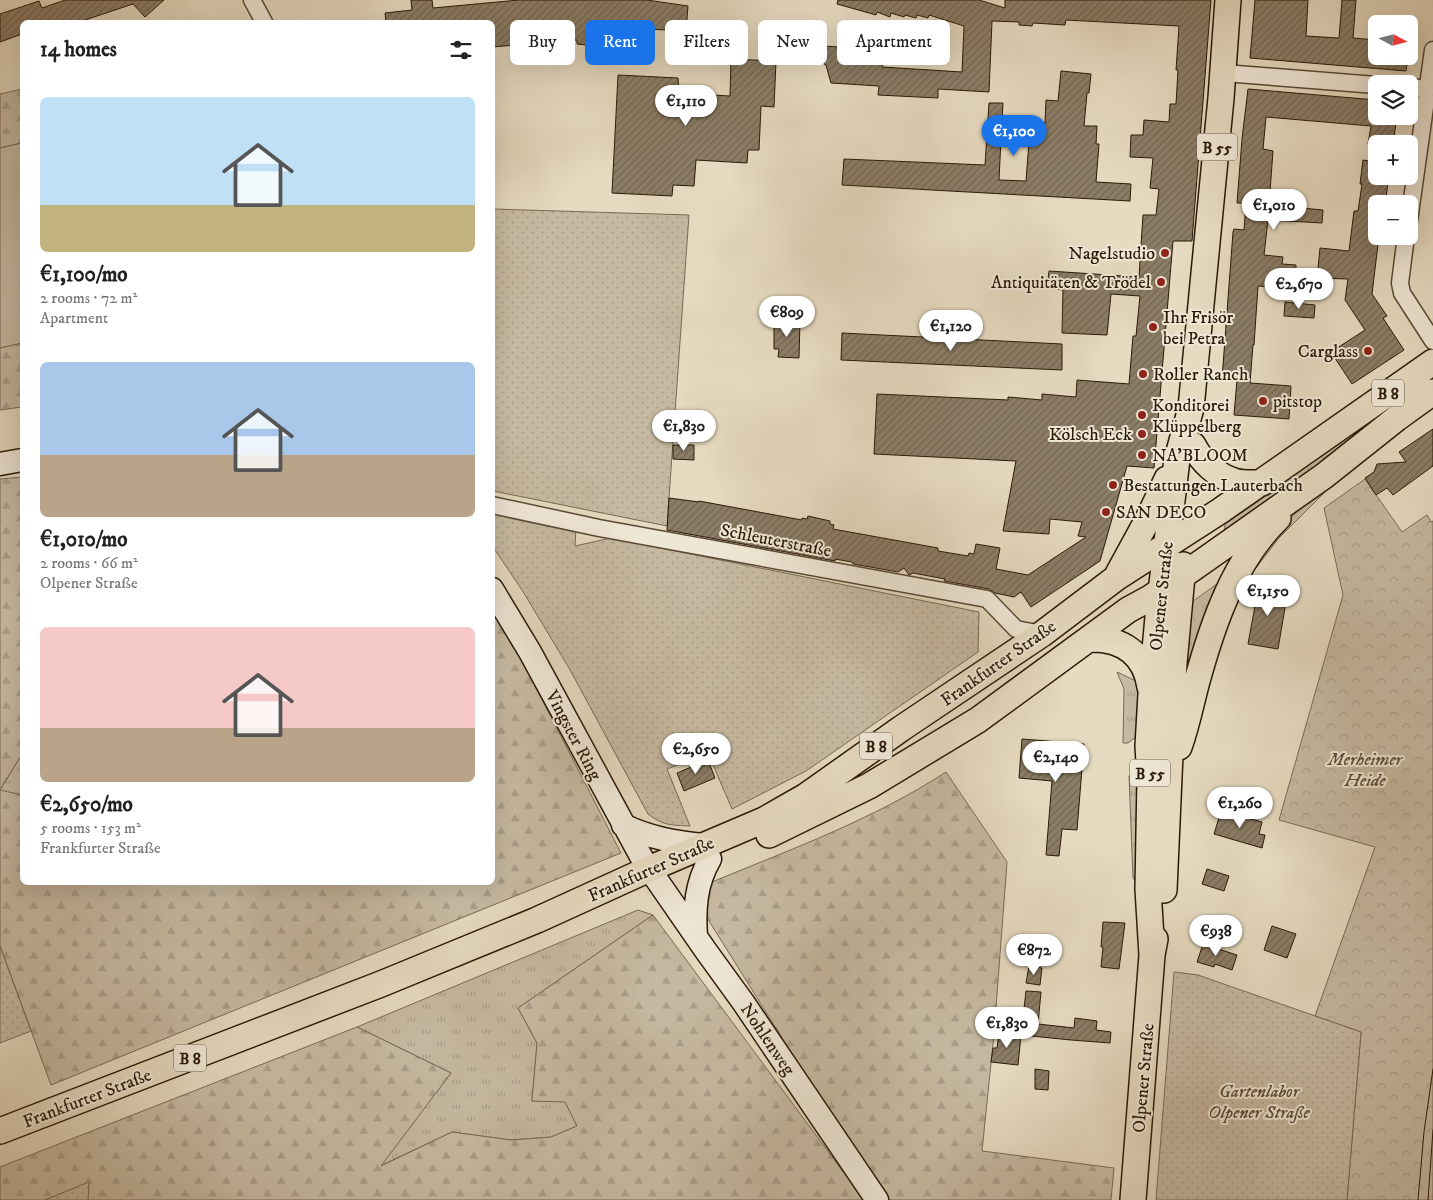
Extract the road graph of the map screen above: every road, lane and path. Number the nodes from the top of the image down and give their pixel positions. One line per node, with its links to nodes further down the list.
1 (252, 0): 3 (street)
2 (1228, 0): 5 (main road, Olpener Straße / B 55)
3 (263, 20)
4 (1433, 50): 8 (street)
5 (1224, 73): 6 (street); 14 (main road, Olpener Straße / B 55)
6 (1368, 84)
7 (1418, 88): 8 (street)
8 (1428, 89): 9 (street)
9 (1413, 195)
10 (1405, 245): 11 (street)
11 (1433, 341)
12 (1433, 362): 18 (main road, Frankfurter Straße / B 8)
13 (1433, 392): 17 (main road, Frankfurter Straße / B 8)
14 (1185, 452): 18 (main road); 20 (main road, Olpener Straße / B 55); 22 (main road)
15 (20, 460): 16 (main road)
16 (0, 464)
17 (1324, 476): 21 (main road, Frankfurter Straße / B 8); 28 (main road)
18 (1262, 483): 20 (main road, Frankfurter Straße / B 8)
19 (495, 506): 25 (street, Schleuterstraße)
20 (1176, 539): 21 (main road, B 55); 22 (main road, Frankfurter Straße / B 8); 23 (main road, Olpener Straße / B 55)
21 (1182, 576): 23 (main road, Frankfurter Straße / B 8); 28 (main road, Olpener Straße / B 55)
22 (1116, 578): 25 (main road, Frankfurter Straße / B 8)
23 (1161, 590): 26 (main road, Frankfurter Straße / B 8); 27 (main road, Olpener Straße / B 55)
24 (495, 594): 29 (main road, Vingster Ring)
25 (1042, 634): 30 (main road, Frankfurter Straße / B 8)
26 (1088, 639): 27 (main road); 30 (main road, Frankfurter Straße / B 8)
27 (1151, 694): 33 (main road, Olpener Straße / B 55)
28 (1169, 773): 33 (main road, Olpener Straße / B 55)
29 (623, 825): 30 (main road); 31 (main road, Vingster Ring)
30 (706, 852): 31 (main road, Frankfurter Straße / B 8); 32 (main road)
31 (652, 874): 32 (main road, Nohlenweg); 34 (main road, Frankfurter Straße / B 8)
32 (696, 936): 35 (main road, Nohlenweg)
33 (1152, 955): 36 (main road, Olpener Straße / B 55)
34 (0, 1131)
35 (877, 1200)
36 (1133, 1200)

